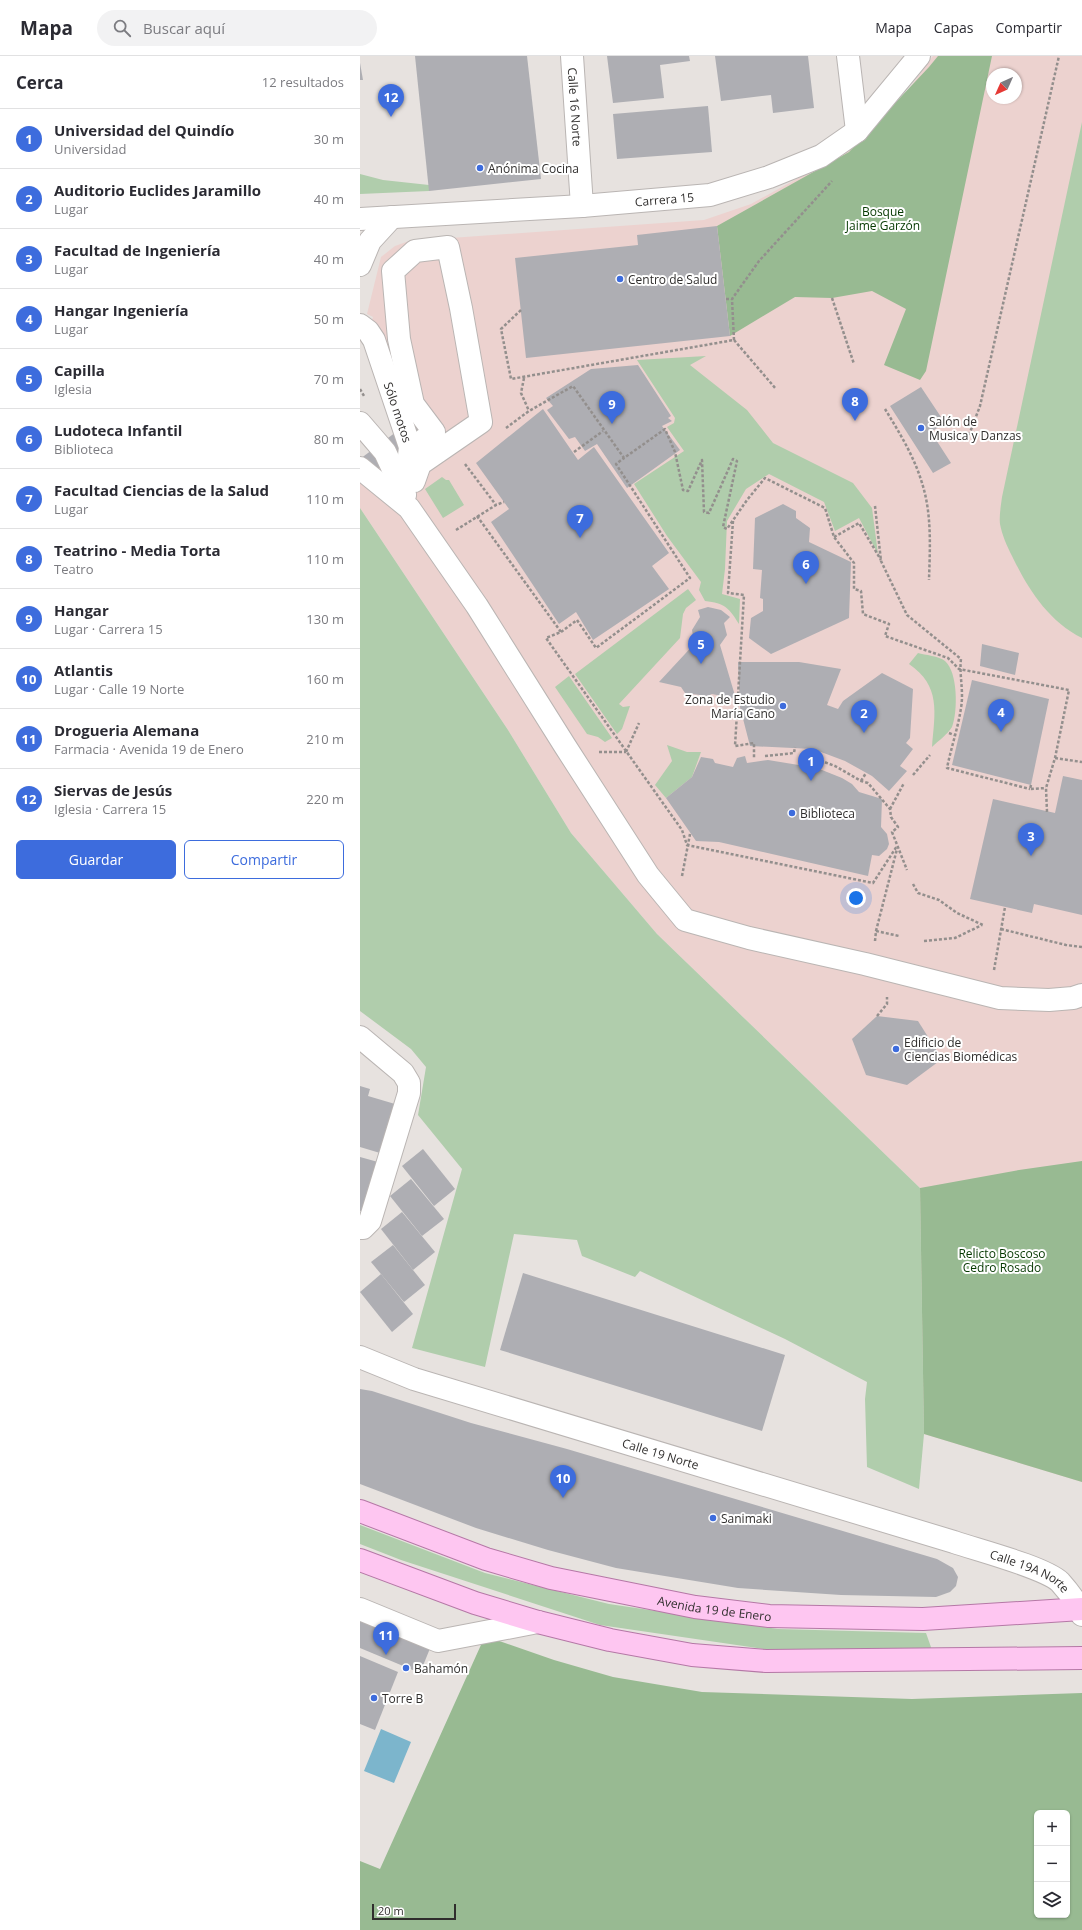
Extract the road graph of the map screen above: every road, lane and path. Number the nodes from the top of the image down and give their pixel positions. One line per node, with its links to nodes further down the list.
1 (572, 56): 7 (street, Calle 16 Norte)
2 (848, 56): 5 (street)
3 (919, 56): 5 (street, Carrera 15)
4 (1059, 56): 23 (path)
5 (857, 131): 7 (street, Carrera 15)
6 (820, 193): 13 (path)
7 (582, 206): 8 (street, Carrera 15)
8 (392, 217): 9 (street, Carrera 15); 10 (street)
9 (360, 219)
10 (360, 265)
11 (832, 298): 17 (path)
12 (726, 299): 13 (path)
13 (732, 299): 16 (path)
14 (520, 310): 18 (path)
15 (360, 325): 28 (street, Sólo motos)
16 (734, 340): 18 (path); 19 (path)
17 (854, 364)
18 (524, 377): 22 (path)
19 (776, 389)
20 (885, 409): 38 (path)
21 (360, 423): 32 (street)
22 (603, 431): 24 (path); 25 (path)
23 (969, 434)
24 (574, 452)
25 (624, 458): 34 (path); 39 (path)
26 (463, 461): 30 (path)
27 (360, 468): 32 (street)
28 (414, 473): 28 (street); 32 (street, Sólo motos)
29 (504, 502): 30 (path)
30 (496, 505): 33 (path)
31 (875, 506): 37 (path)
32 (409, 508): 76 (street)
33 (477, 516): 35 (path); 39 (path)
34 (733, 521): 36 (path); 50 (path)
35 (463, 526)
36 (834, 537): 37 (path); 40 (path)
37 (881, 562): 40 (path)
38 (929, 580)
39 (561, 632): 46 (path)
40 (959, 669): 43 (path); 51 (path)
41 (639, 723): 46 (path)
42 (949, 733): 43 (path)
43 (954, 735): 59 (path)
44 (795, 747): 48 (path)
45 (597, 752): 46 (path)
46 (626, 752): 63 (path)
47 (930, 755): 54 (path)
48 (765, 756)
49 (811, 757): 55 (path)
50 (754, 758)
51 (1054, 758): 52 (path); 58 (path)
52 (1082, 762)
53 (866, 773): 55 (path)
54 (913, 775)
55 (861, 781): 60 (path)
56 (904, 783): 60 (path)
57 (1031, 785): 59 (path)
58 (1046, 788): 59 (path); 61 (path)
59 (1030, 789)
60 (890, 809): 64 (path)
61 (1047, 812)
62 (690, 834): 63 (path)
63 (687, 845): 64 (path); 66 (path)
64 (897, 846): 65 (path); 70 (path)
65 (908, 870)
66 (682, 880)
67 (913, 884): 72 (path)
68 (1005, 907): 69 (path)
69 (1001, 929): 74 (path); 75 (path)
70 (876, 931): 71 (path); 73 (path)
71 (899, 936)
72 (924, 941)
73 (875, 943)
74 (1082, 946)
75 (993, 972)
76 (1082, 995)
77 (360, 1037): 78 (street)
78 (360, 1228)
79 (360, 1357): 81 (street, Calle 19 Norte)
80 (360, 1511): 84 (main road, Avenida 19 de Enero)
81 (963, 1545): 84 (street, Calle 19A Norte)
82 (360, 1560): 85 (main road)
83 (360, 1609): 85 (street)
84 (1081, 1611)
85 (538, 1622): 86 (main road)
86 (1082, 1658)

